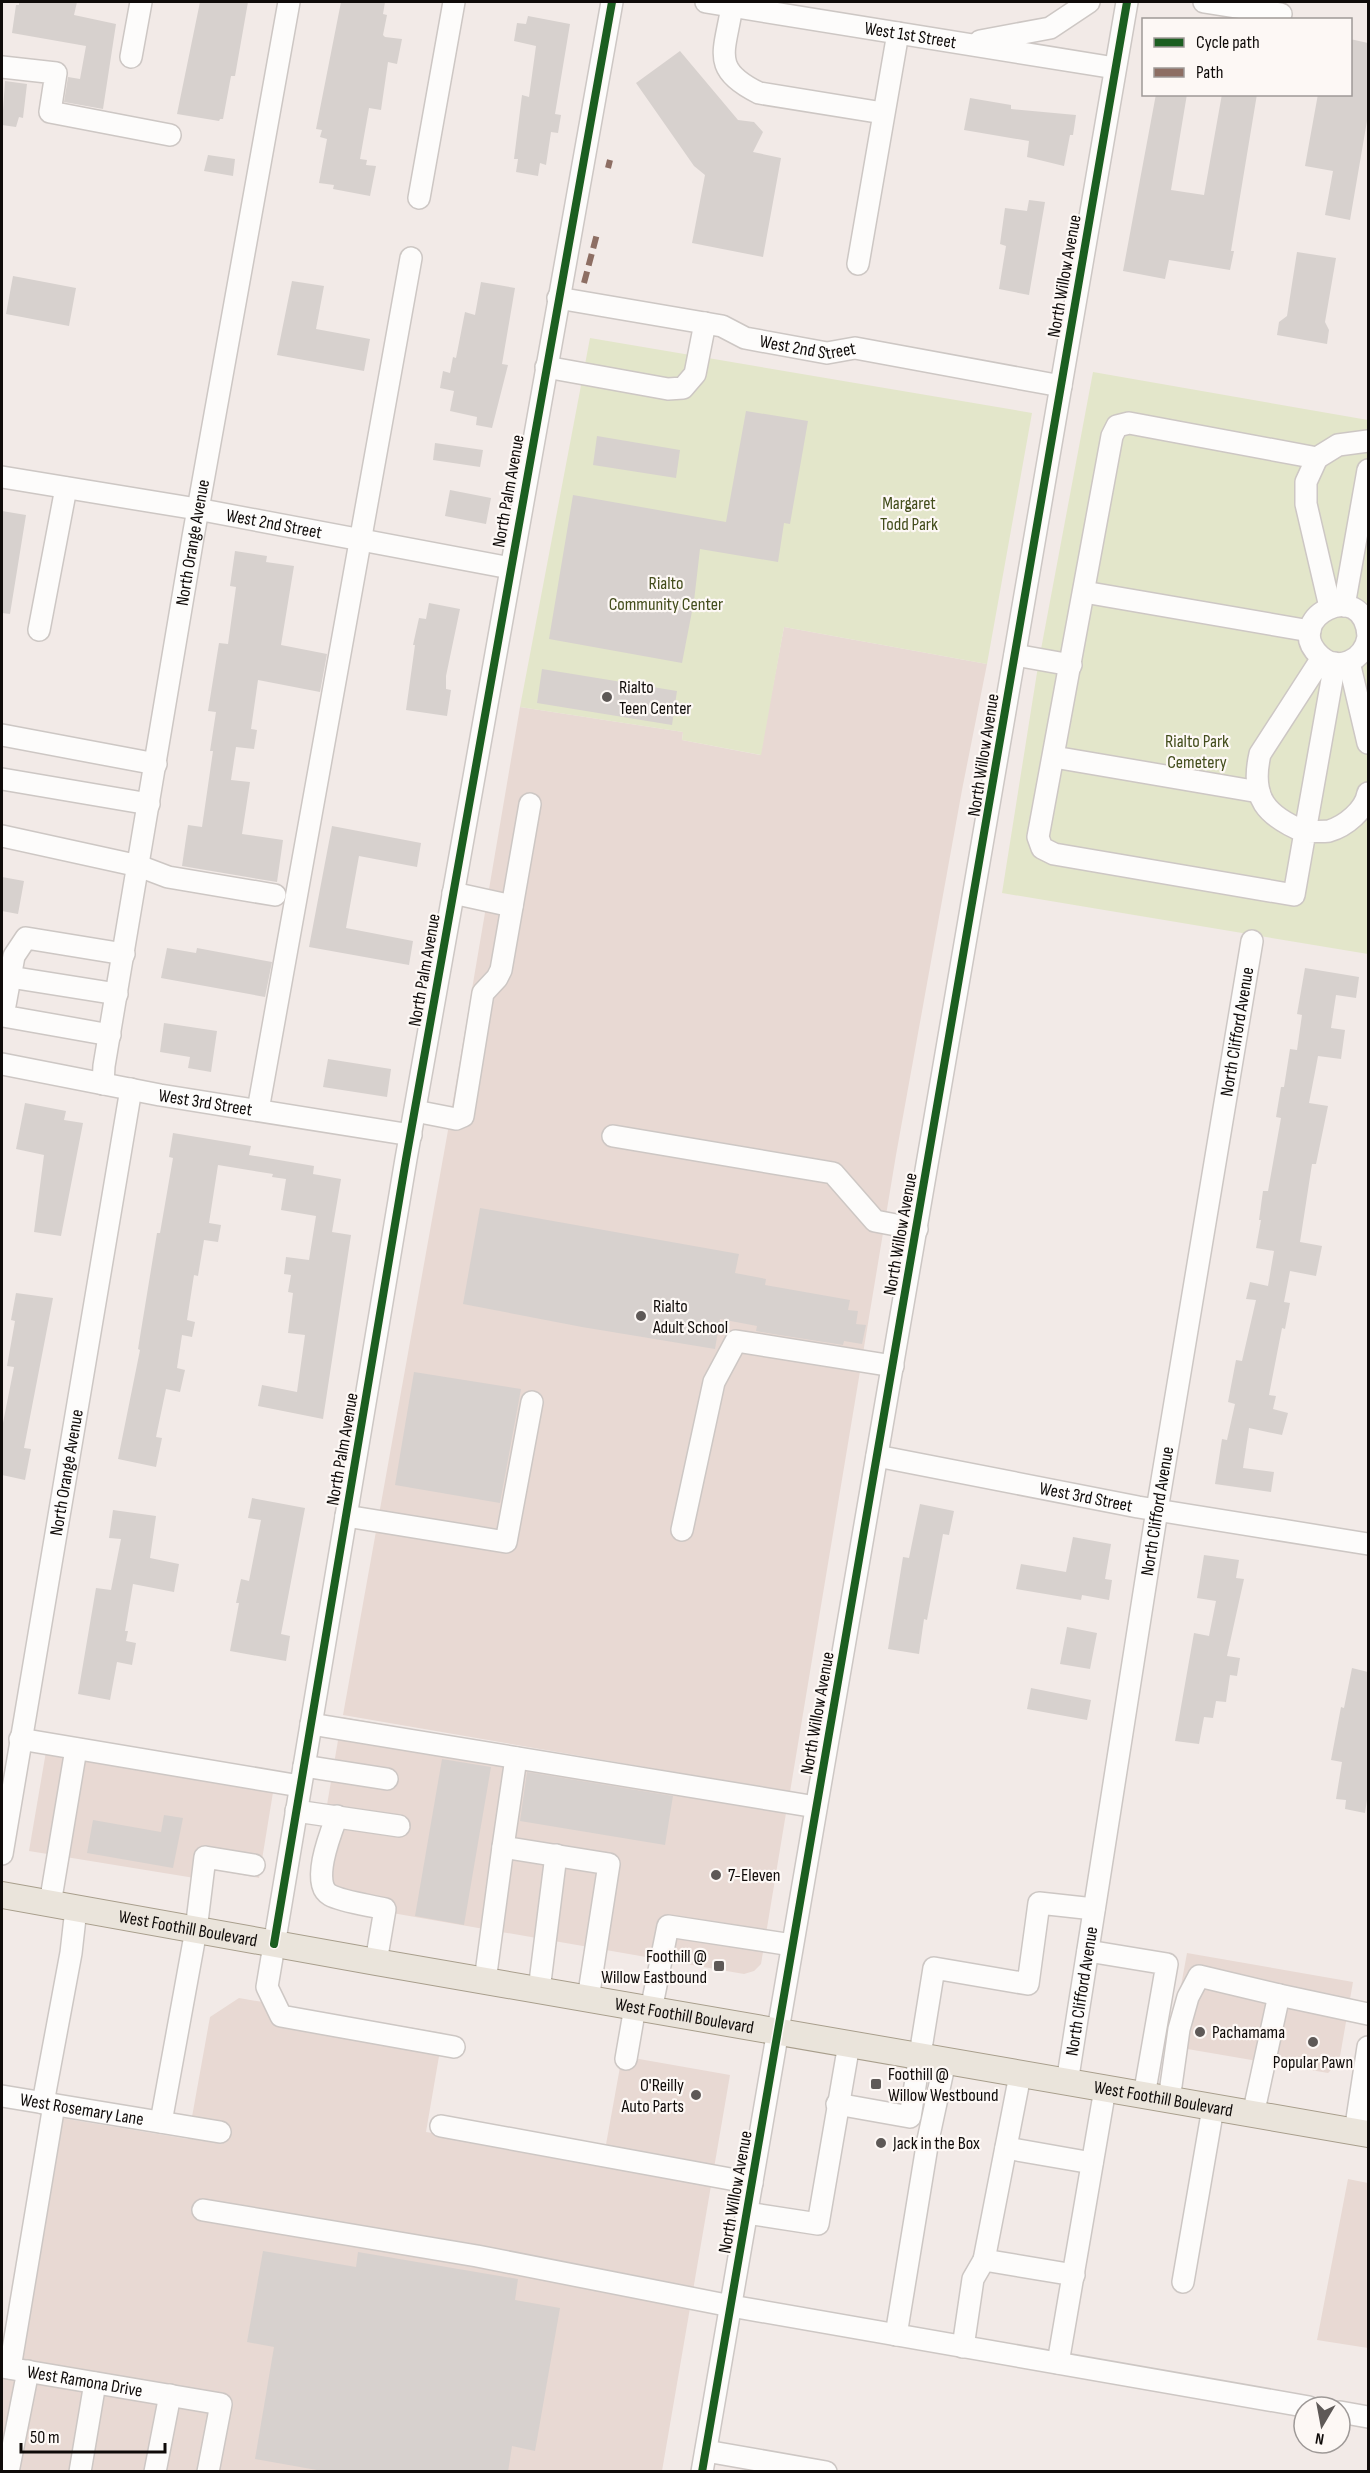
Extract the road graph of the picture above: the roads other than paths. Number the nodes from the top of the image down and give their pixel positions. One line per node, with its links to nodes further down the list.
1 (141, 2): 14 (street)
2 (289, 2): 31 (street, North Orange Avenue)
3 (454, 2): 19 (street)
4 (612, 2): 22 (street, North Palm Avenue)
5 (706, 2): 9 (street, West 1st Street)
6 (1089, 2): 13 (street)
7 (1127, 2): 16 (street, North Willow Avenue)
8 (1204, 2): 11 (street)
9 (732, 6): 10 (street, West 1st Street); 17 (street)
10 (808, 10): 12 (street, West 1st Street)
11 (1282, 12)
12 (897, 33): 13 (street, West 1st Street); 17 (street)
13 (964, 44): 16 (street, West 1st Street)
14 (131, 57)
15 (2, 66): 18 (street)
16 (1115, 68): 25 (street, North Willow Avenue)
17 (875, 112): 21 (street)
18 (170, 135)
19 (419, 198)
20 (411, 258): 32 (street)
21 (858, 264)
22 (558, 298): 23 (street, West 2nd Street); 24 (street, North Palm Avenue)
23 (705, 323): 24 (street); 25 (street, West 2nd Street)
24 (546, 368): 33 (street, North Palm Avenue)
25 (1061, 386): 39 (street, North Willow Avenue)
26 (1368, 441): 27 (street)
27 (1317, 458): 34 (street); 35 (street)
28 (1368, 470): 35 (street)
29 (2, 477): 30 (street, West 2nd Street)
30 (66, 488): 31 (street, West 2nd Street); 36 (street)
31 (197, 509): 32 (street, West 2nd Street); 45 (street, North Orange Avenue)
32 (360, 540): 33 (street, West 2nd Street); 65 (street)
33 (510, 568): 54 (street, North Palm Avenue)
34 (1084, 592): 37 (street); 41 (street)
35 (1350, 606): 37 (street); 38 (street)
36 (39, 630)
37 (1310, 631): 40 (street)
38 (1368, 636): 40 (street)
39 (1015, 655): 41 (street); 69 (street, North Willow Avenue)
40 (1336, 661): 43 (street); 47 (street); 51 (street)
41 (1071, 665): 44 (street)
42 (2, 735): 45 (street)
43 (1368, 743)
44 (1054, 757): 47 (street); 51 (street)
45 (156, 764): 49 (street, North Orange Avenue)
46 (2, 779): 49 (street)
47 (1259, 792): 51 (street)
48 (1368, 792): 51 (street)
49 (149, 804): 53 (street, North Orange Avenue)
50 (530, 804): 56 (street)
51 (1305, 831)
52 (2, 837): 53 (street)
53 (139, 866): 55 (street); 58 (street, North Orange Avenue)
54 (453, 894): 56 (street); 66 (street, North Palm Avenue)
55 (276, 896)
56 (512, 906): 66 (street)
57 (1252, 941): 73 (street, North Clifford Avenue)
58 (124, 954): 59 (street); 60 (street, North Orange Avenue)
59 (10, 977): 60 (street); 61 (street)
60 (117, 994): 61 (street, North Orange Avenue)
61 (110, 1035): 63 (street, North Orange Avenue)
62 (2, 1064): 63 (street, West 3rd Street)
63 (103, 1084): 64 (street, West 3rd Street)
64 (131, 1089): 65 (street, West 3rd Street); 78 (street, North Orange Avenue)
65 (258, 1110): 67 (street, West 3rd Street)
66 (415, 1111): 67 (street, North Palm Avenue)
67 (411, 1135): 74 (street, North Palm Avenue)
68 (613, 1136): 69 (street)
69 (916, 1229): 70 (street, North Willow Avenue)
70 (893, 1366): 72 (street, North Willow Avenue); 75 (street)
71 (532, 1402): 74 (street)
72 (877, 1456): 73 (street, West 3rd Street); 83 (street, North Willow Avenue)
73 (1157, 1510): 76 (street, West 3rd Street); 94 (street, North Clifford Avenue)
74 (346, 1516): 77 (street, North Palm Avenue)
75 (682, 1530)
76 (1368, 1544)
77 (311, 1724): 80 (street); 81 (street, North Palm Avenue)
78 (20, 1739): 79 (street); 88 (street, North Orange Avenue)
79 (76, 1749): 81 (street); 92 (street)
80 (516, 1758): 83 (street); 87 (street)
81 (302, 1776): 82 (street); 84 (street, North Palm Avenue)
82 (387, 1779)
83 (816, 1807): 97 (street, North Willow Avenue)
84 (296, 1811): 85 (street); 96 (street, North Palm Avenue)
85 (337, 1816): 86 (street); 99 (street)
86 (399, 1826)
87 (502, 1846): 89 (street); 102 (street)
88 (2, 1854)
89 (556, 1855): 103 (street); 105 (street)
90 (254, 1865): 95 (street)
91 (2, 1895): 92 (main road, West Foothill Boulevard)
92 (50, 1904): 93 (main road, West Foothill Boulevard)
93 (76, 1909): 95 (main road, West Foothill Boulevard); 120 (street)
94 (1094, 1909): 98 (street, North Clifford Avenue); 112 (street)
95 (196, 1930): 96 (main road, West Foothill Boulevard); 124 (street)
96 (274, 1944): 99 (main road, West Foothill Boulevard); 110 (street, North Palm Avenue)
97 (792, 1945): 106 (street); 108 (street, North Willow Avenue)
98 (1088, 1951): 100 (street); 116 (street, North Clifford Avenue)
99 (376, 1962): 102 (main road, West Foothill Boulevard)
100 (1167, 1964): 101 (street); 119 (street)
101 (1198, 1976): 104 (street); 119 (street)
102 (484, 1981): 103 (main road, West Foothill Boulevard)
103 (539, 1990): 105 (main road, West Foothill Boulevard)
104 (1279, 1995): 107 (street); 123 (street)
105 (588, 1999): 106 (main road, West Foothill Boulevard)
106 (643, 2009): 108 (main road, West Foothill Boulevard); 113 (street)
107 (1368, 2014)
108 (777, 2032): 109 (main road, West Foothill Boulevard); 130 (street, North Willow Avenue)
109 (849, 2044): 112 (main road, West Foothill Boulevard); 121 (street)
110 (454, 2047)
111 (1368, 2047): 127 (street)
112 (919, 2057): 114 (main road, West Foothill Boulevard); 121 (street)
113 (626, 2059)
114 (945, 2061): 115 (main road, West Foothill Boulevard); 137 (street)
115 (1020, 2075): 116 (main road, West Foothill Boulevard); 128 (street)
116 (1067, 2083): 117 (main road, West Foothill Boulevard)
117 (1105, 2090): 119 (main road, West Foothill Boulevard); 129 (street)
118 (2, 2096): 120 (street, West Rosemary Lane)
119 (1157, 2098): 122 (main road, West Foothill Boulevard)
120 (49, 2104): 124 (street, West Rosemary Lane); 140 (street)
121 (837, 2104): 132 (street)
122 (1213, 2108): 123 (main road, West Foothill Boulevard); 135 (street)
123 (1253, 2115): 127 (main road, West Foothill Boulevard)
124 (161, 2122): 126 (street, West Rosemary Lane)
125 (441, 2126): 130 (street)
126 (220, 2132)
127 (1362, 2133)
128 (1006, 2148): 129 (street); 133 (street)
129 (1092, 2163): 134 (street)
130 (752, 2183): 132 (street, North Willow Avenue)
131 (203, 2210): 136 (street)
132 (747, 2213): 136 (street, North Willow Avenue)
133 (984, 2260): 134 (street); 138 (street)
134 (1074, 2275): 139 (street)
135 (1183, 2282)
136 (731, 2306): 137 (street); 146 (street, North Willow Avenue)
137 (896, 2335): 138 (street)
138 (963, 2347): 139 (street)
139 (1058, 2363): 143 (street)
140 (13, 2368): 141 (street, West Ramona Drive); 147 (street)
141 (95, 2383): 142 (street, West Ramona Drive); 148 (street)
142 (170, 2396): 149 (street); 150 (street, West Ramona Drive)
143 (1292, 2404)
144 (1352, 2414): 145 (street)
145 (1368, 2417)
146 (704, 2461): 151 (street)
147 (8, 2472)
148 (80, 2472)
149 (155, 2472)
150 (208, 2472)
151 (826, 2472)

